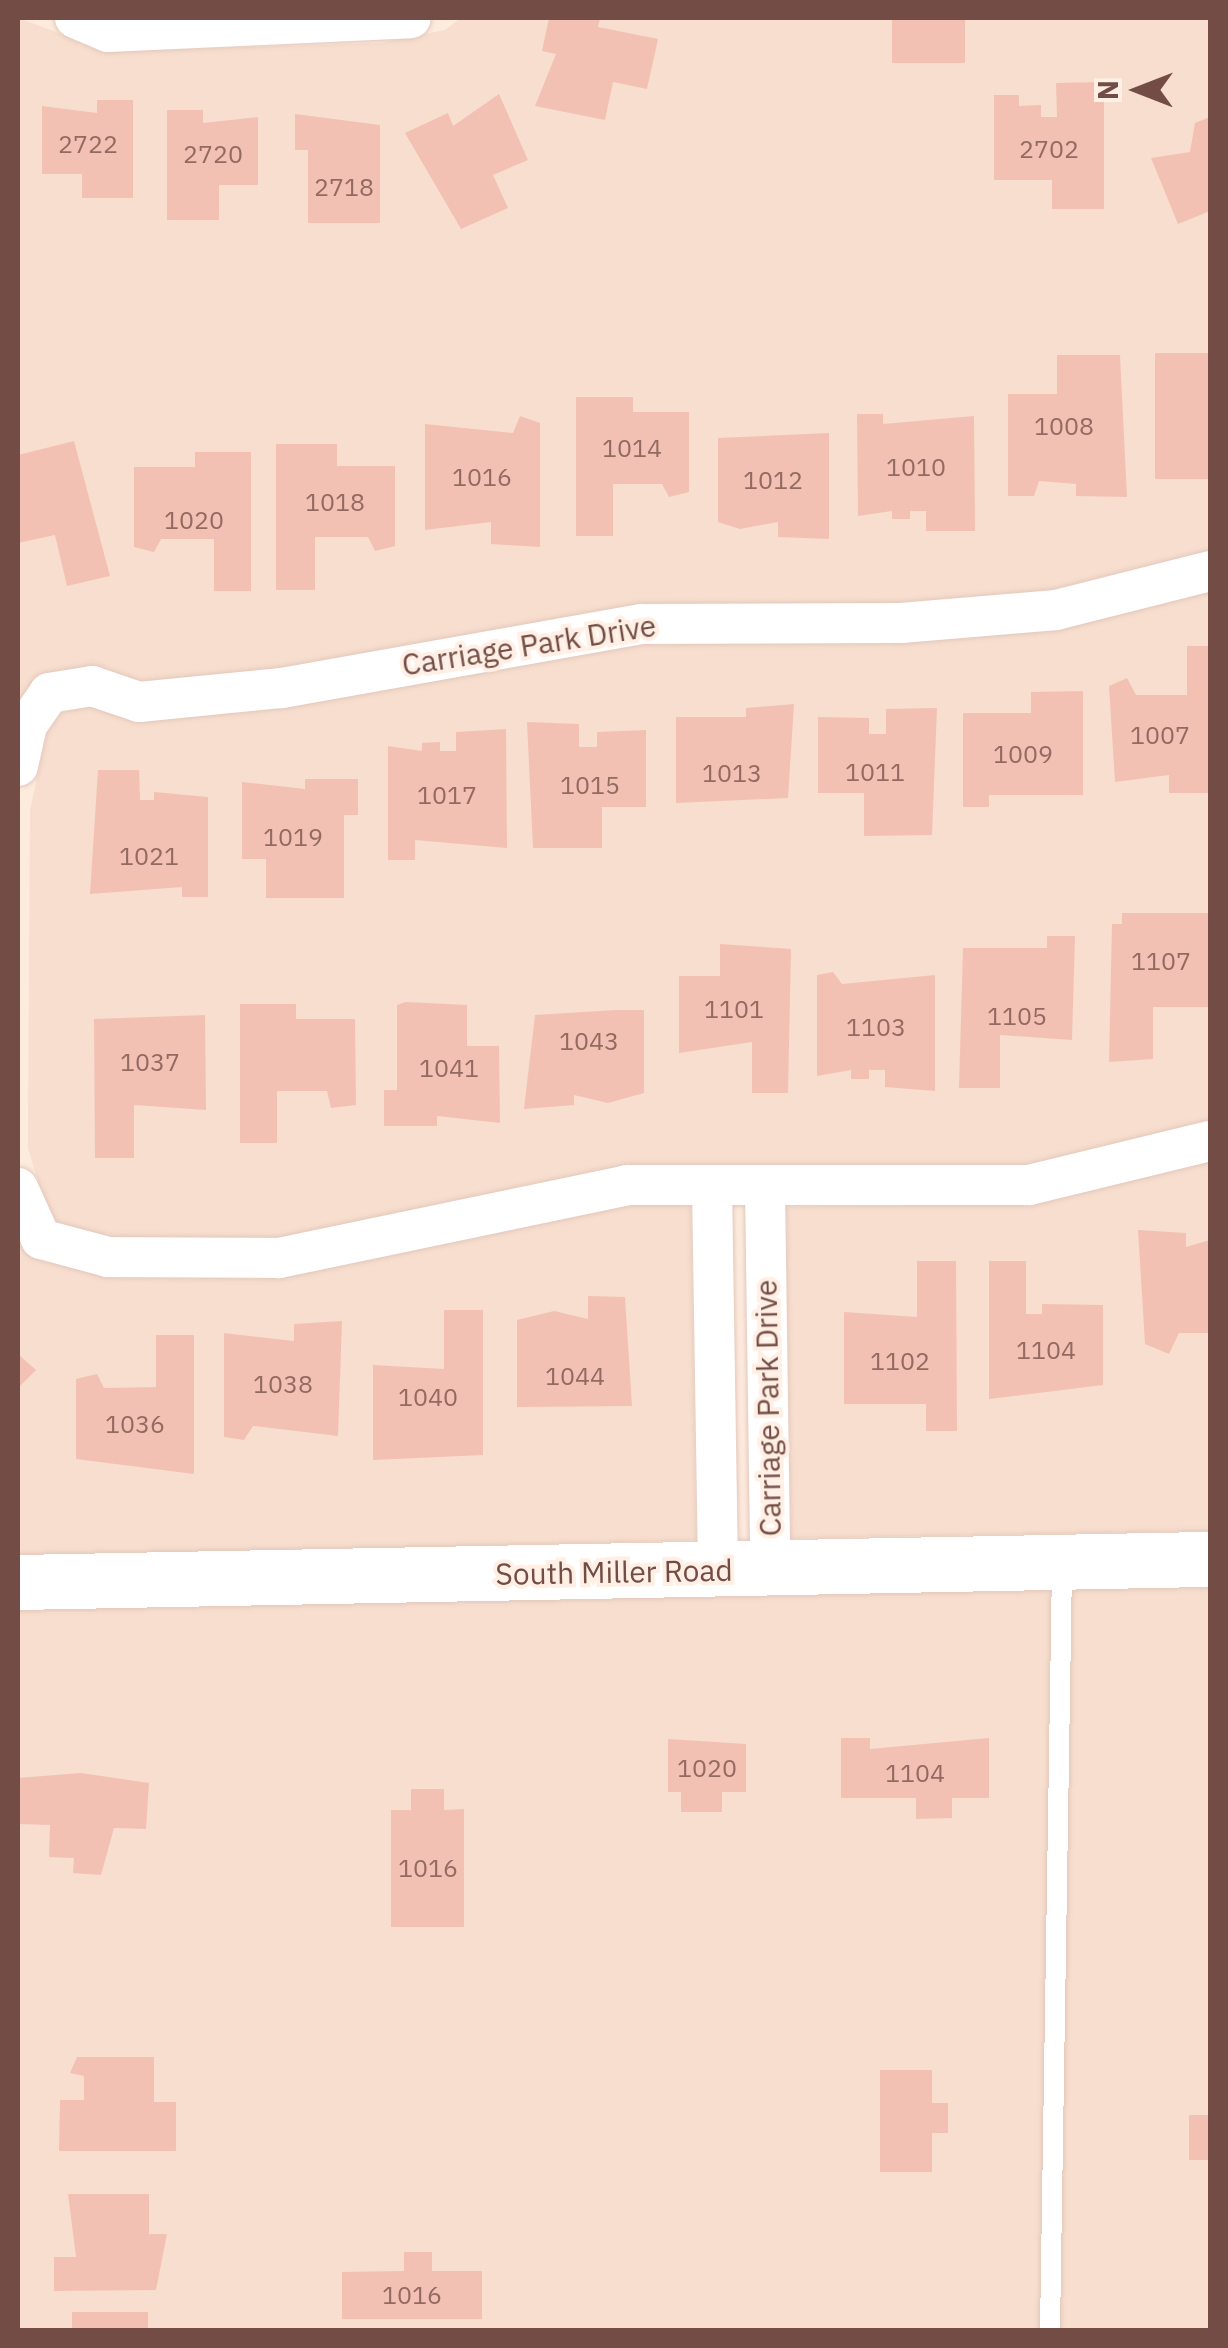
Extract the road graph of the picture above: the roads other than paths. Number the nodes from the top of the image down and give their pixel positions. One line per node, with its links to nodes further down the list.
1 (75, 18): 2 (street)
2 (410, 18)
3 (1210, 571): 4 (street, Carriage Park Drive)
4 (18, 766)
5 (1210, 1141): 8 (street)
6 (712, 1186): 7 (street); 8 (street); 11 (street, Carriage Park Drive)
7 (18, 1188)
8 (765, 1188): 11 (street, Carriage Park Drive)
9 (1210, 1560): 10 (street, South Miller Road)
10 (1062, 1562): 11 (street, South Miller Road); 13 (lane)
11 (744, 1569): 12 (street, South Miller Road)
12 (18, 1582)
13 (1050, 2330)

